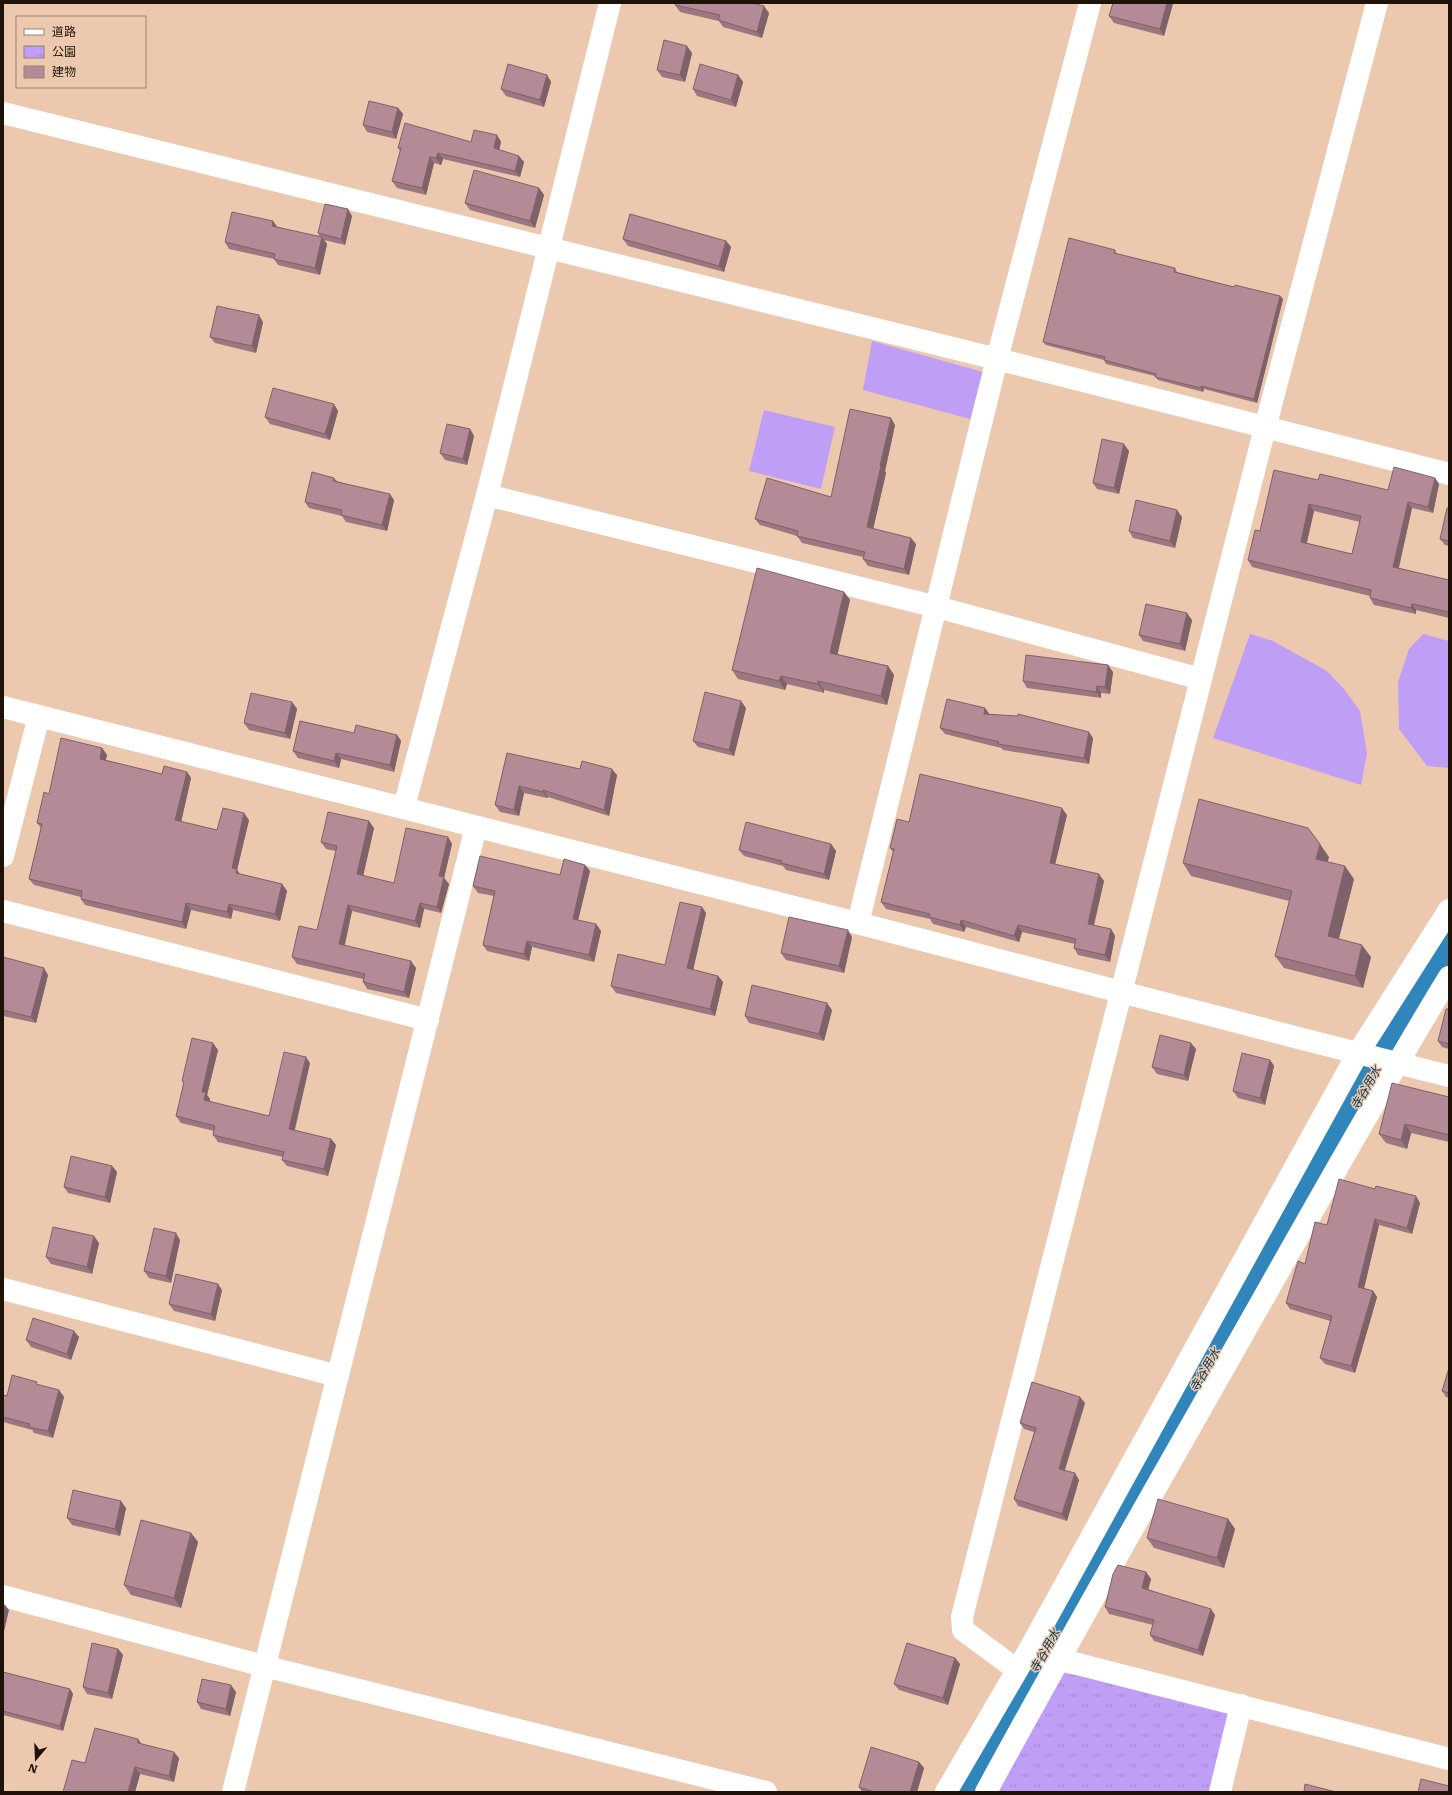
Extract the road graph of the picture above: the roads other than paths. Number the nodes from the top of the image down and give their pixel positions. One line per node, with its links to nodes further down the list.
1 (610, 3): 5 (street)
2 (1090, 3): 6 (street)
3 (1377, 3): 7 (street)
4 (3, 113): 5 (street)
5 (548, 248): 6 (street); 9 (street)
6 (997, 359): 7 (street); 10 (street)
7 (1265, 428): 8 (street); 11 (street)
8 (1449, 474)
9 (487, 495): 10 (street); 14 (street)
10 (937, 607): 11 (street); 19 (street)
11 (1201, 679): 21 (street)
12 (3, 707): 13 (street)
13 (39, 716): 14 (street); 16 (street)
14 (404, 807): 15 (street)
15 (476, 827): 19 (street); 22 (street)
16 (3, 856)
17 (1449, 910): 23 (street)
18 (3, 911): 22 (street)
19 (858, 923): 21 (street)
20 (1449, 977): 24 (street)
21 (1122, 992): 23 (street); 32 (street)
22 (428, 1020): 27 (street)
23 (1362, 1054): 24 (street); 29 (street)
24 (1395, 1062): 25 (street); 30 (street)
25 (1449, 1076)
26 (3, 1289): 27 (street)
27 (338, 1376): 31 (street)
28 (3, 1596): 31 (street)
29 (1030, 1650): 30 (street); 32 (street)
30 (1058, 1659): 33 (street); 38 (street)
31 (264, 1666): 35 (street); 36 (street)
32 (1017, 1670): 37 (street)
33 (1241, 1705): 34 (street); 39 (street)
34 (1449, 1759)
35 (233, 1792)
36 (766, 1792)
37 (946, 1792)
38 (986, 1792)
39 (1220, 1792)

